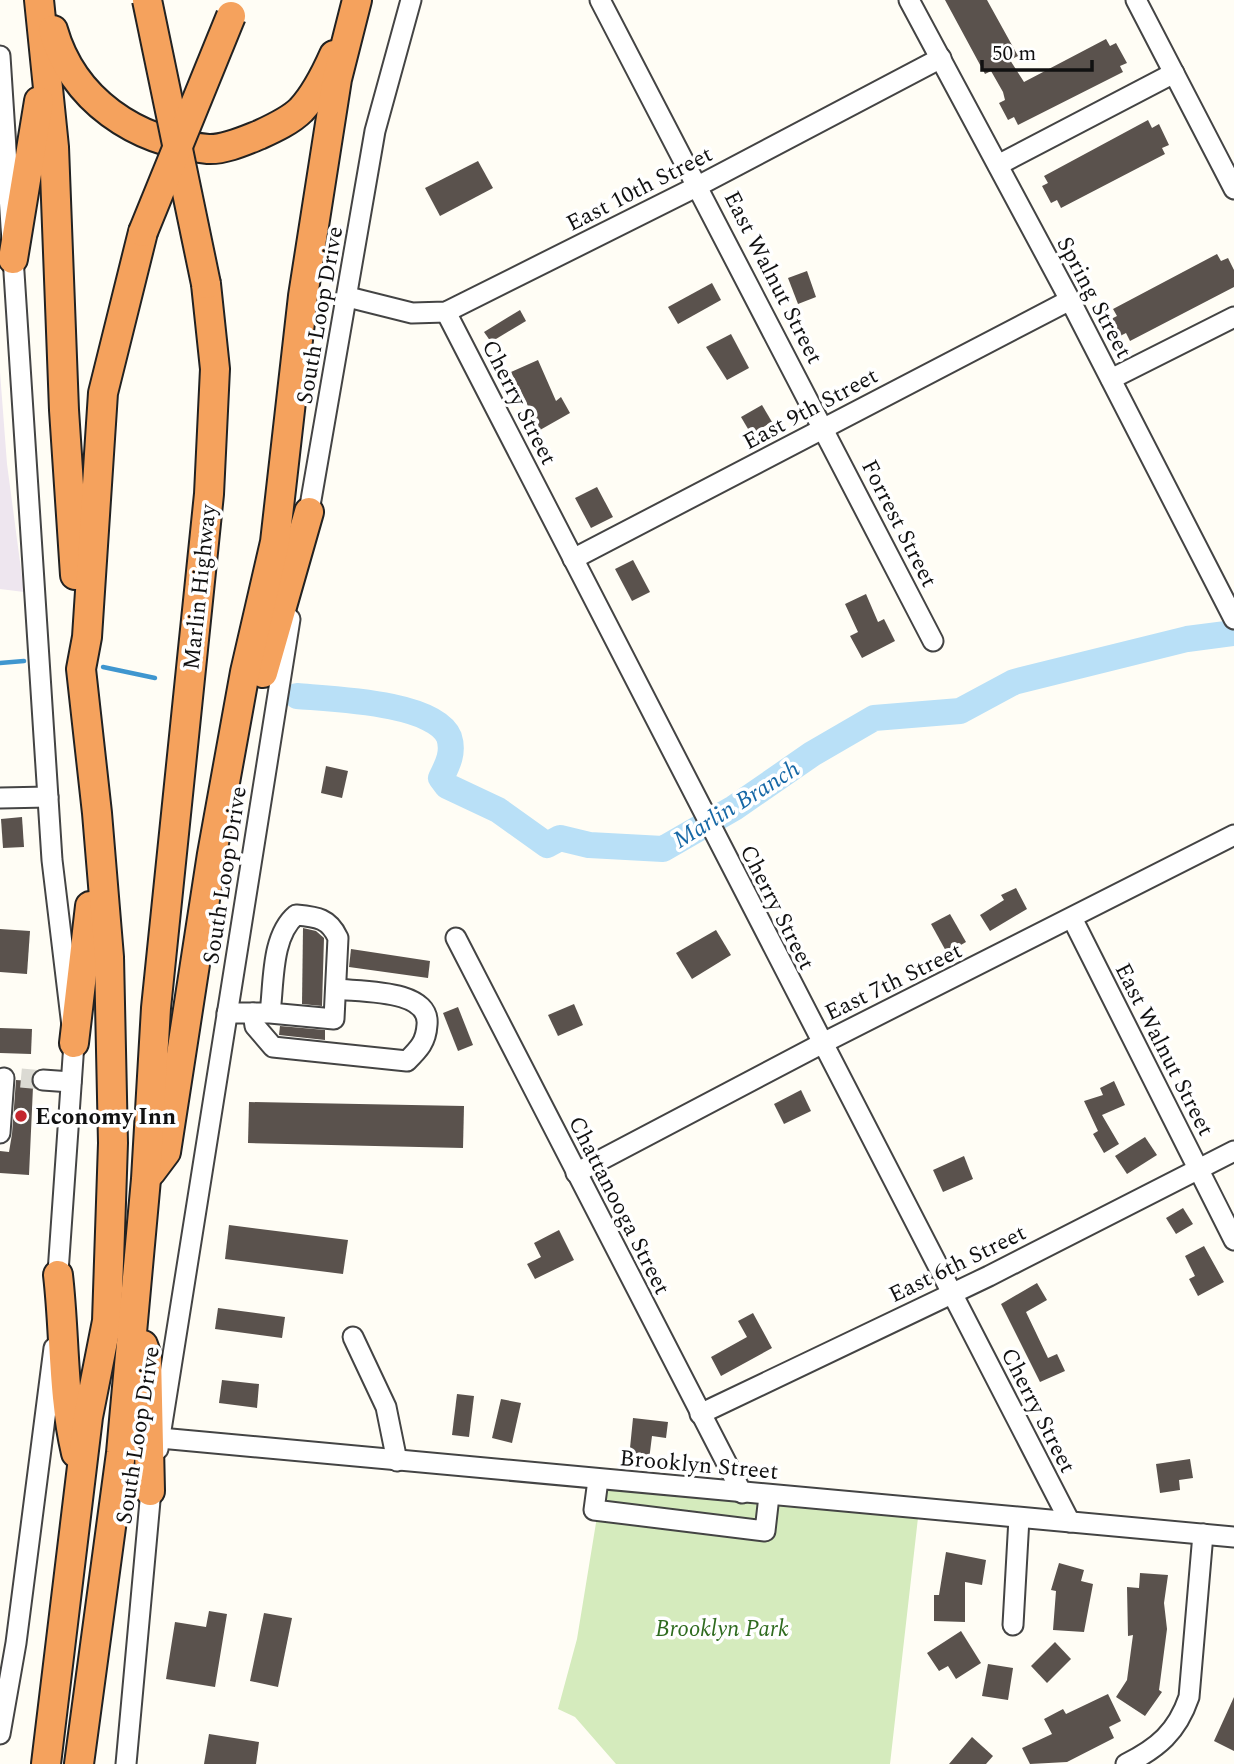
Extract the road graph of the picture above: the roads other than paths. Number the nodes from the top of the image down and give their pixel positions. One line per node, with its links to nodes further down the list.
1 (39, 0): 12 (highway)
2 (44, 0): 9 (highway)
3 (147, 0): 51 (highway, Marlin Highway, bridge)
4 (411, 0): 18 (street, South Loop Drive)
5 (600, 0): 15 (street, East Walnut Street)
6 (909, 0): 11 (street, Spring Street)
7 (1136, 0): 13 (street)
8 (235, 8): 29 (highway, bridge)
9 (354, 10): 34 (highway)
10 (0, 56): 17 (street)
11 (941, 58): 14 (street, Spring Street); 15 (street, East 10th Street)
12 (46, 64): 17 (highway); 29 (highway)
13 (1174, 73): 14 (street); 16 (street)
14 (998, 166): 19 (street, Spring Street)
15 (698, 186): 20 (street, East 10th Street); 23 (street, East Walnut Street)
16 (1234, 189)
17 (13, 259): 30 (street)
18 (348, 297): 20 (street, East 10th Street); 24 (street, South Loop Drive)
19 (1070, 300): 22 (street, Spring Street); 23 (street, East 9th Street)
20 (446, 312): 25 (street, Cherry Street)
21 (1234, 317): 22 (street)
22 (1111, 379): 26 (street, Spring Street)
23 (825, 429): 25 (street, East 9th Street); 28 (street, Forrest Street)
24 (309, 512): 34 (highway); 38 (street, South Loop Drive)
25 (573, 559): 42 (street, Cherry Street)
26 (1226, 587): 27 (street, Spring Street)
27 (1234, 619)
28 (933, 641)
29 (81, 669): 32 (highway)
30 (48, 797): 31 (street); 41 (street)
31 (0, 798)
32 (97, 813): 41 (highway); 60 (highway)
33 (1234, 835): 35 (street, East 7th Street)
34 (212, 854): 51 (highway)
35 (1072, 918): 42 (street, East 7th Street); 49 (street, East Walnut Street)
36 (456, 938): 50 (street, Chattanooga Street)
37 (336, 989): 39 (street); 40 (street); 43 (street)
38 (227, 1013): 39 (street); 58 (street, South Loop Drive)
39 (261, 1013): 40 (street); 43 (street)
40 (334, 1019): 43 (street)
41 (74, 1043): 46 (street)
42 (821, 1044): 50 (street, East 7th Street); 54 (street, Cherry Street)
43 (330, 1053)
44 (9, 1078): 47 (street)
45 (43, 1080): 46 (street)
46 (71, 1082): 53 (street)
47 (0, 1133)
48 (1234, 1151): 49 (street, East 6th Street)
49 (1199, 1169): 52 (street, East Walnut Street); 54 (street, East 6th Street)
50 (576, 1173): 57 (street, Chattanooga Street)
51 (146, 1179): 55 (highway, Marlin Highway)
52 (1234, 1240)
53 (58, 1275): 60 (highway); 70 (street)
54 (951, 1294): 57 (street, East 6th Street); 66 (street, Cherry Street)
55 (134, 1319): 62 (highway); 72 (highway, Marlin Highway)
56 (353, 1337): 59 (street)
57 (700, 1414): 63 (street, Chattanooga Street)
58 (160, 1438): 59 (street, Brooklyn Street); 62 (street, South Loop Drive)
59 (397, 1461): 61 (street, Brooklyn Street)
60 (81, 1474): 71 (highway)
61 (598, 1479): 63 (street, Brooklyn Street); 64 (street)
62 (150, 1490): 73 (street, South Loop Drive)
63 (741, 1493): 64 (street, Brooklyn Street)
64 (769, 1496): 65 (street, Brooklyn Street)
65 (1019, 1518): 66 (street, Brooklyn Street); 69 (street)
66 (1070, 1522): 67 (street, Brooklyn Street)
67 (1203, 1534): 68 (street, Brooklyn Street); 74 (street)
68 (1234, 1537)
69 (1013, 1625)
70 (0, 1734)
71 (46, 1764)
72 (79, 1764)
73 (126, 1764)
74 (1126, 1764)

